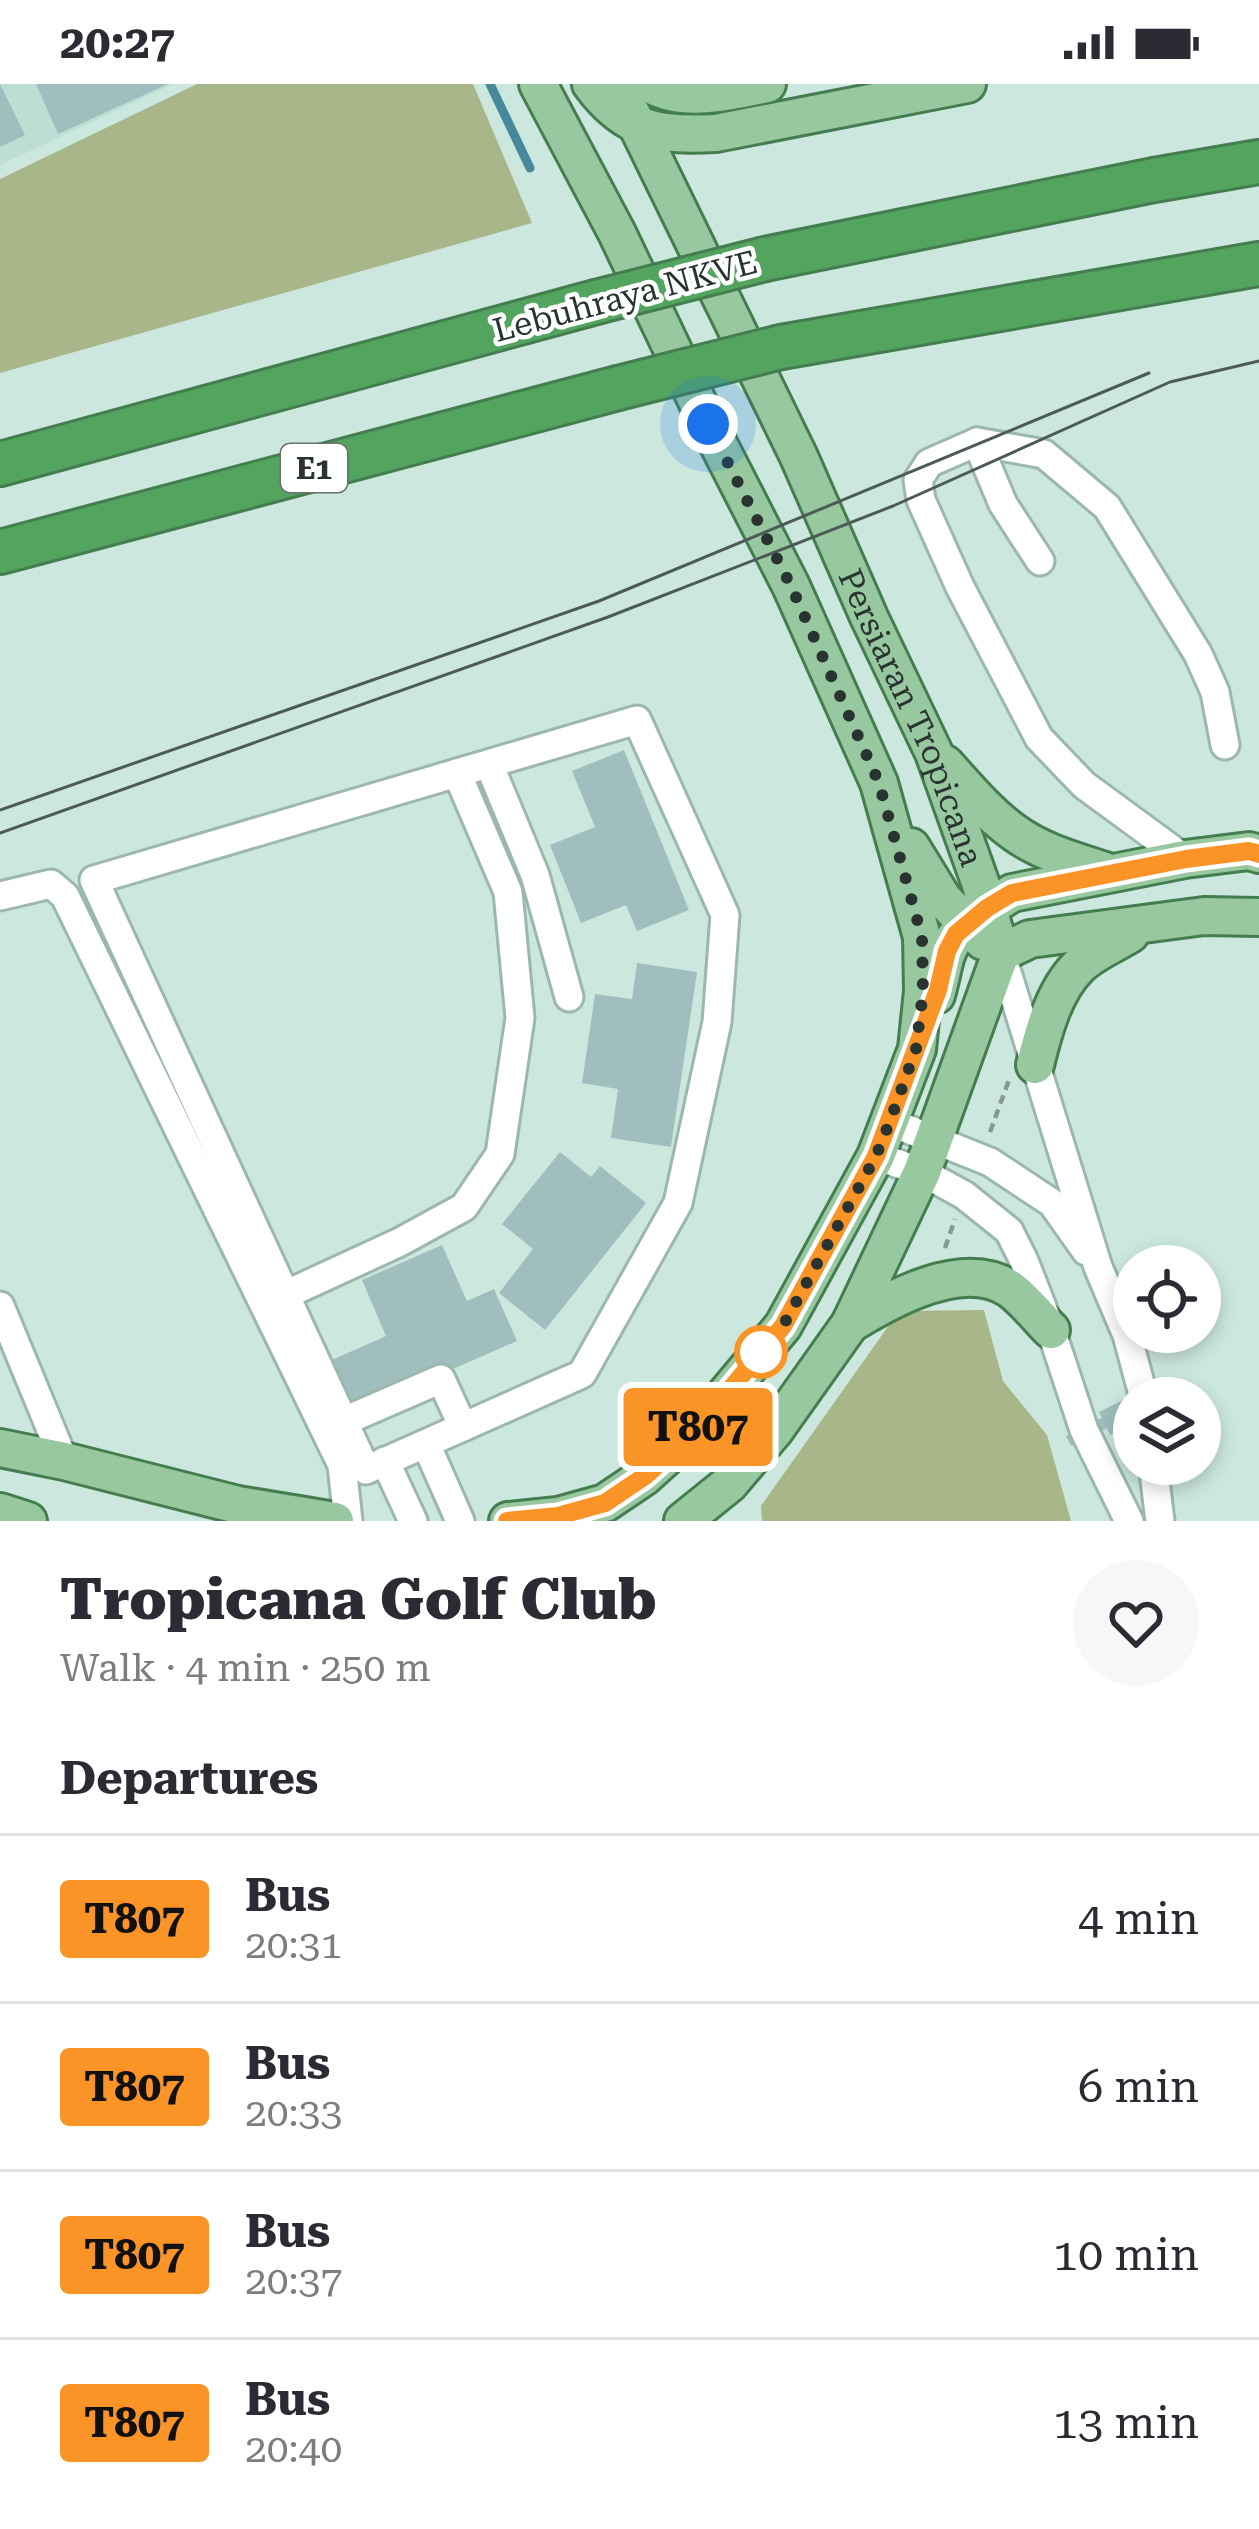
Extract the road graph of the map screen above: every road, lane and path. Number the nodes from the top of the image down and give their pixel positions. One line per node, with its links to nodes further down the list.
1 (538, 84): 20 (main road, Persiaran Tropicana)
2 (591, 84): 7 (main road)
3 (617, 84): 7 (main road, Persiaran Tropicana)
4 (650, 84): 5 (main road)
5 (767, 84)
6 (967, 84): 8 (main road)
7 (637, 127): 8 (main road); 10 (main road, Persiaran Tropicana)
8 (716, 133): 10 (main road)
9 (1259, 162): 13 (highway, Lebuhraya NKVE, bridge)
10 (675, 201): 17 (main road, Persiaran Tropicana)
11 (1259, 264): 14 (highway, E1, bridge)
12 (977, 442): 15 (street); 16 (street); 22 (street)
13 (0, 464)
14 (0, 552)
15 (1040, 561)
16 (1225, 745)
17 (934, 753): 23 (main road); 26 (main road, Persiaran Tropicana)
18 (489, 764): 19 (street); 29 (street); 42 (street)
19 (457, 773): 36 (street); 36 (street)
20 (879, 783): 26 (main road); 30 (main road, Persiaran Tropicana)
21 (1259, 854): 22 (main road)
22 (1186, 859): 23 (main road)
23 (1108, 872): 26 (main road)
24 (0, 896): 51 (street)
25 (1259, 916): 27 (main road)
26 (977, 917): 28 (main road, Persiaran Tropicana); 30 (main road)
27 (1143, 926): 28 (main road); 31 (main road)
28 (1001, 953): 31 (street); 33 (main road)
29 (569, 998)
30 (916, 1049): 32 (main road, Persiaran Tropicana)
31 (1030, 1050): 34 (path); 35 (street)
32 (883, 1138): 33 (street); 54 (main road, Persiaran Tropicana)
33 (928, 1156): 34 (street); 38 (main road); 39 (street)
34 (981, 1156): 35 (street)
35 (1098, 1267): 40 (street)
36 (285, 1295): 41 (street)
37 (0, 1306): 45 (street)
38 (850, 1324): 39 (main road); 55 (main road)
39 (1051, 1330): 56 (street)
40 (1138, 1377)
41 (342, 1422): 42 (street); 46 (street)
42 (464, 1427): 43 (street)
43 (426, 1444): 46 (street); 53 (street)
44 (0, 1448): 45 (main road)
45 (64, 1461): 50 (main road)
46 (385, 1461): 52 (street)
47 (1156, 1485): 57 (street)
48 (0, 1512): 49 (main road)
49 (28, 1521)
50 (335, 1521)
51 (349, 1521)
52 (413, 1521)
53 (460, 1521)
54 (508, 1521)
55 (683, 1521)
56 (1129, 1521)
57 (1160, 1521)

